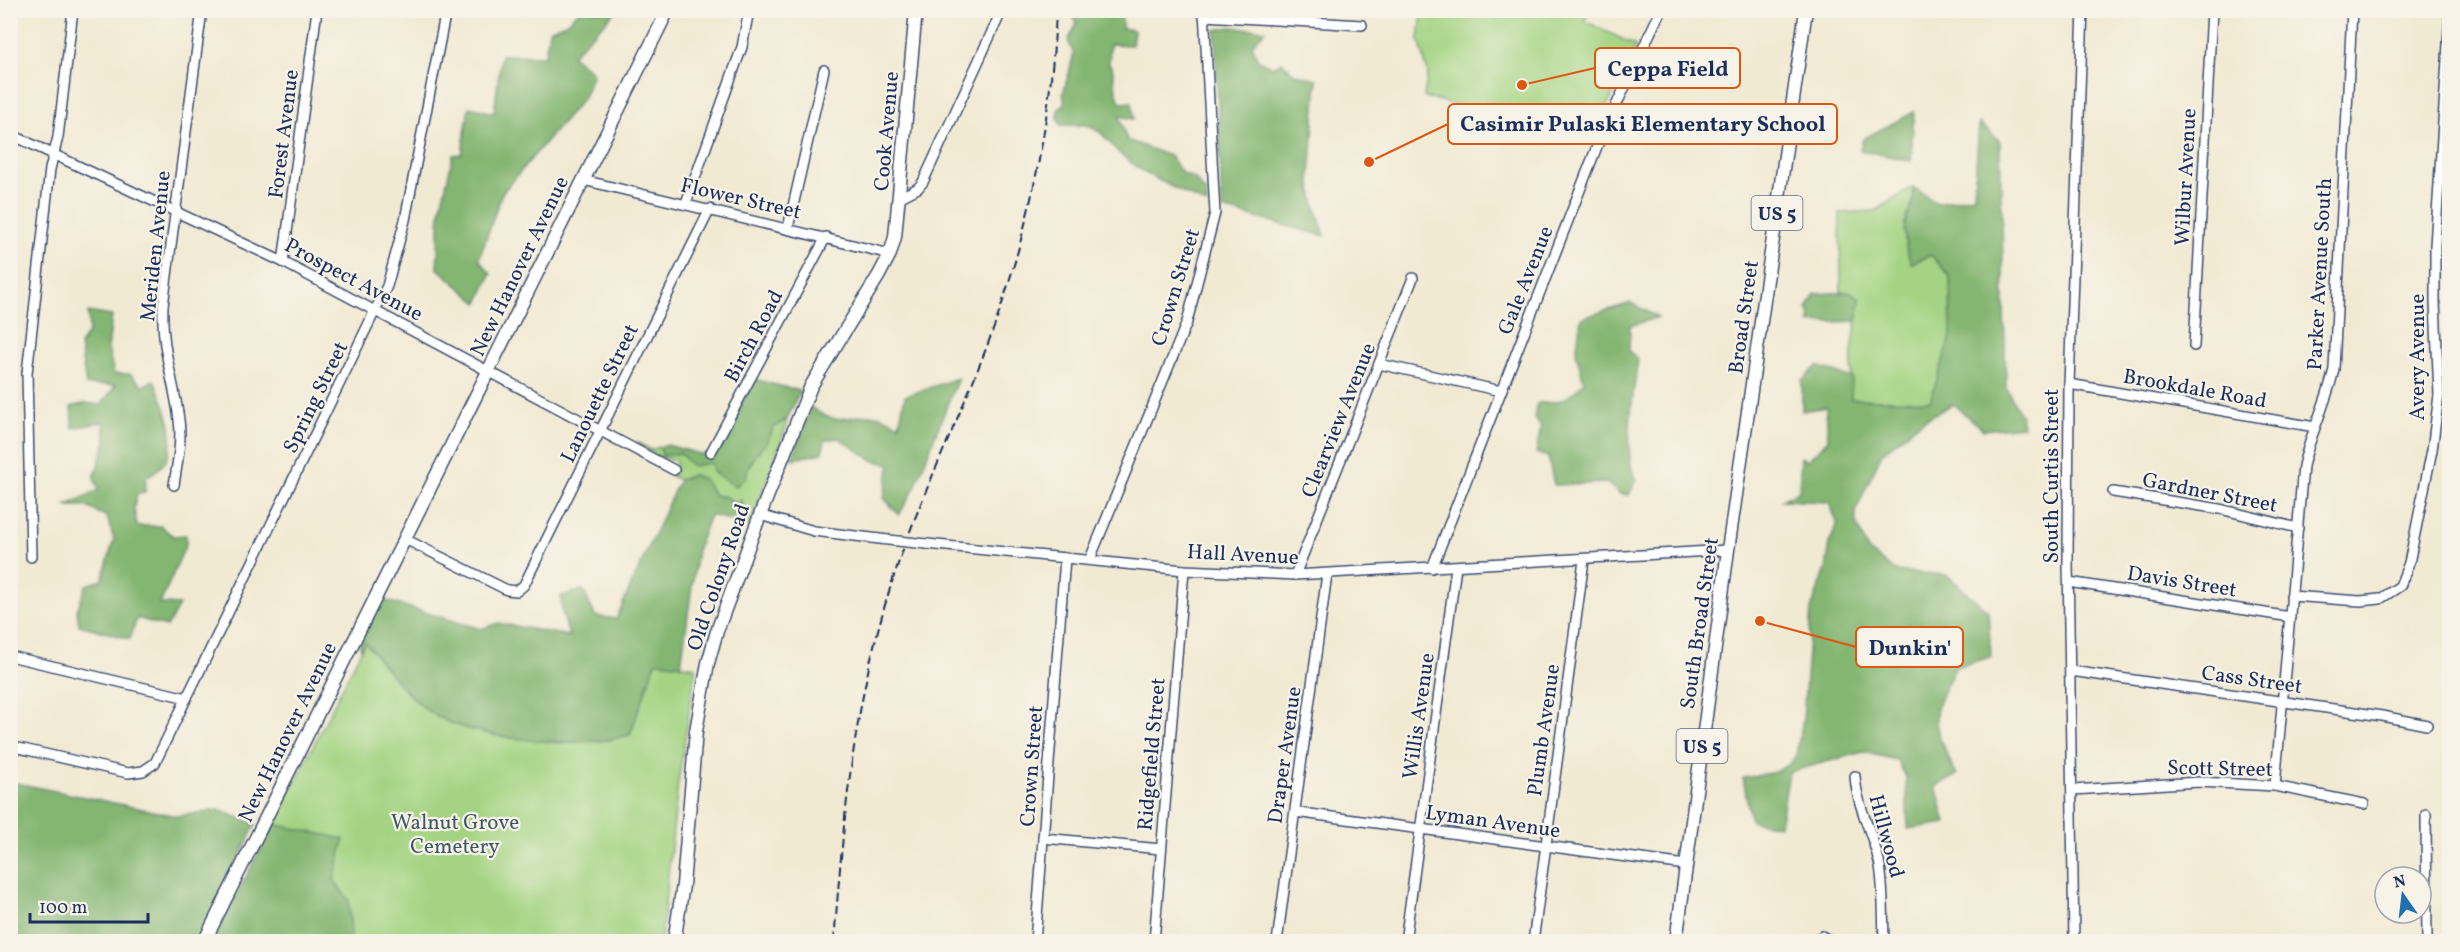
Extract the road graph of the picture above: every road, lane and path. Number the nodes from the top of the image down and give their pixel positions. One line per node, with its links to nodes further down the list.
1 (73, 10): 19 (street)
2 (202, 10): 24 (street, Meriden Avenue)
3 (317, 10): 28 (street, Forest Avenue)
4 (446, 10): 30 (street, Spring Street)
5 (668, 10): 20 (main road, New Hanover Avenue)
6 (749, 10): 22 (street)
7 (916, 10): 21 (main road, Cook Avenue)
8 (1002, 10): 21 (street)
9 (1661, 10): 35 (street, Gale Avenue)
10 (1806, 10): 36 (main road, Broad Street / US 5)
11 (2083, 10): 34 (street, South Curtis Street)
12 (2212, 10): 31 (street, Wilbur Avenue)
13 (2352, 10): 37 (street, Parker Avenue South)
14 (1204, 13): 16 (street); 49 (street, Crown Street)
15 (2450, 13): 57 (street, Avery Avenue)
16 (1362, 25)
17 (824, 70): 25 (street)
18 (10, 134): 19 (street, Prospect Avenue)
19 (53, 154): 24 (street, Prospect Avenue); 47 (street)
20 (583, 180): 22 (street, Flower Street); 33 (main road, New Hanover Avenue)
21 (900, 198): 27 (main road, Cook Avenue)
22 (686, 204): 23 (street, Flower Street)
23 (710, 209): 25 (street, Flower Street); 38 (street, Lanouette Street)
24 (176, 210): 28 (street, Prospect Avenue); 41 (street, Meriden Avenue)
25 (788, 228): 26 (street, Flower Street)
26 (826, 237): 27 (street, Flower Street); 39 (street, Birch Road)
27 (890, 254): 43 (main road, Old Colony Road)
28 (283, 262): 30 (street, Prospect Avenue)
29 (1413, 278): 32 (street, Clearview Avenue)
30 (377, 311): 33 (street, Prospect Avenue); 61 (street, Spring Street)
31 (2194, 346)
32 (1379, 364): 35 (street); 55 (street, Clearview Avenue)
33 (488, 372): 38 (street, Prospect Avenue); 45 (main road, New Hanover Avenue)
34 (2069, 384): 37 (street, Brookdale Road); 56 (street, South Curtis Street)
35 (1501, 391): 52 (street, Gale Avenue)
36 (1749, 416): 46 (main road, South Broad Street / US 5)
37 (2315, 427): 44 (street, Parker Avenue South)
38 (600, 431): 40 (street, Prospect Avenue); 45 (street, Lanouette Street)
39 (711, 452)
40 (674, 470)
41 (174, 485)
42 (2114, 492): 44 (street, Gardner Street)
43 (760, 515): 48 (street, Hall Avenue, bridge); 77 (main road, Old Colony Road)
44 (2298, 528): 57 (street, Parker Avenue South)
45 (405, 539): 76 (main road, New Hanover Avenue)
46 (1728, 550): 50 (street, Hall Avenue); 75 (main road, South Broad Street / US 5)
47 (31, 557)
48 (1065, 558): 49 (street, Hall Avenue); 72 (street, Crown Street)
49 (1090, 560): 53 (street, Hall Avenue)
50 (1584, 560): 51 (street, Hall Avenue); 73 (street, Plumb Avenue)
51 (1456, 567): 52 (street, Hall Avenue); 71 (street, Willis Avenue)
52 (1432, 568): 54 (street, Hall Avenue)
53 (1184, 570): 55 (street, Hall Avenue); 74 (street, Ridgefield Street)
54 (1327, 574): 55 (street, Hall Avenue); 69 (street, Draper Avenue)
55 (1295, 575)
56 (2068, 582): 58 (street, Davis Street); 60 (street, South Curtis Street)
57 (2291, 596): 58 (street, Parker Avenue South)
58 (2290, 617): 62 (street, Parker Avenue South)
59 (10, 656): 61 (street)
60 (2071, 671): 62 (street, Cass Street); 67 (street, South Curtis Street)
61 (187, 699): 64 (street, Spring Street)
62 (2281, 701): 63 (street, Cass Street); 66 (street, Parker Avenue South)
63 (2427, 725)
64 (10, 746)
65 (1855, 776): 86 (street, Hillwood)
66 (2275, 786): 67 (street, Scott Street); 68 (street, Scott Street)
67 (2073, 790): 87 (street, South Curtis Street)
68 (2364, 804)
69 (1295, 812): 71 (street, Lyman Avenue); 80 (street, Draper Avenue)
70 (2426, 814): 88 (street)
71 (1421, 830): 73 (street, Lyman Avenue); 81 (street, Willis Avenue)
72 (1043, 838): 74 (street); 78 (street, Crown Street)
73 (1545, 847): 75 (street, Lyman Avenue); 82 (street, Plumb Avenue)
74 (1161, 849): 79 (street, Ridgefield Street)
75 (1686, 865): 83 (main road, South Broad Street / US 5)
76 (204, 942)
77 (674, 942)
78 (1035, 942)
79 (1154, 942)
80 (1277, 942)
81 (1405, 942)
82 (1533, 942)
83 (1676, 942)
84 (1814, 942): 85 (street)
85 (1832, 942)
86 (1884, 942)
87 (2074, 942)
88 (2427, 942)

